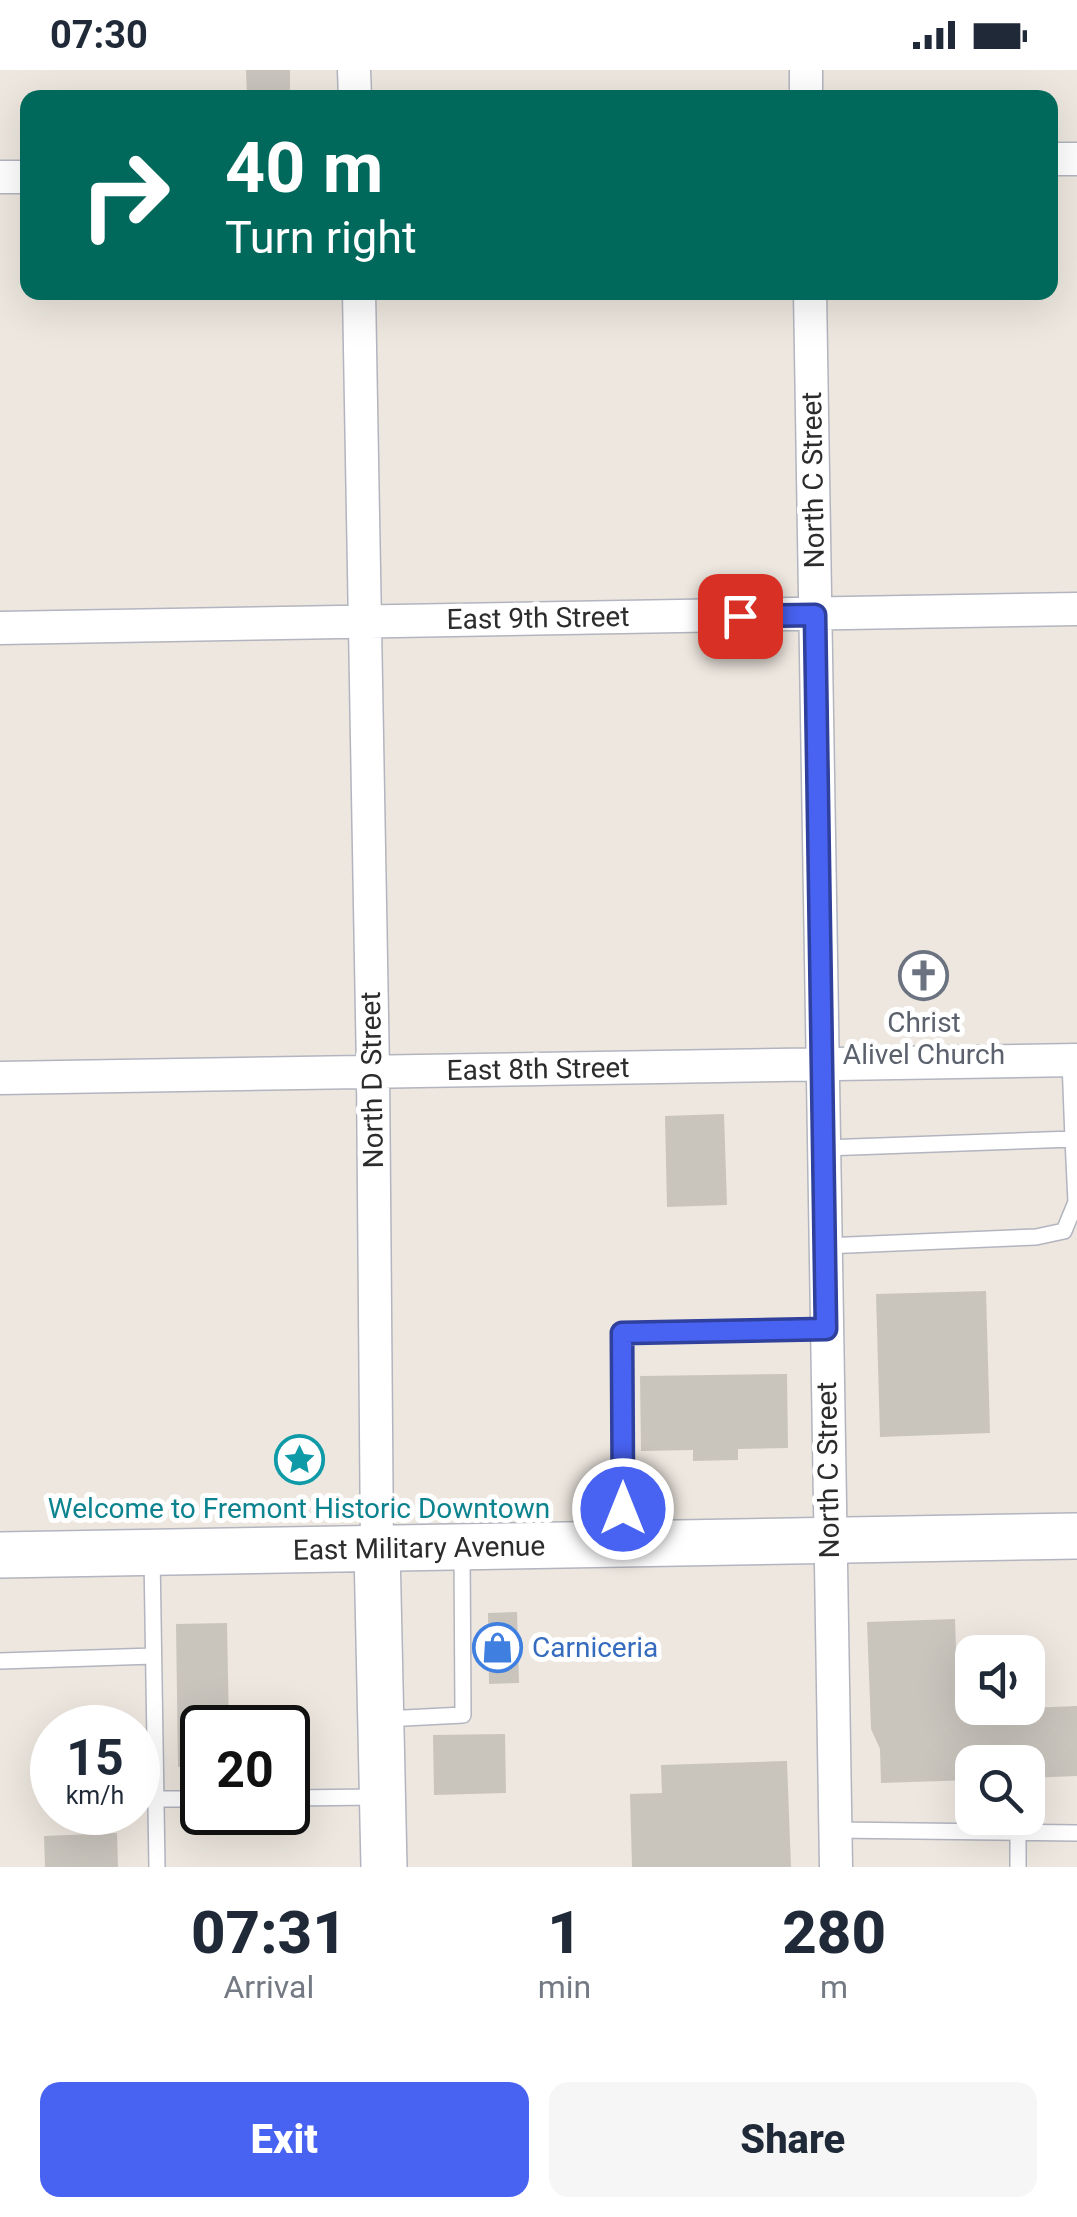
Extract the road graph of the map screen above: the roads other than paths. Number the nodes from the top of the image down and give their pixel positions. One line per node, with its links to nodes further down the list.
1 (359, 300): 5 (street, North D Street)
2 (810, 300): 4 (street, North C Street)
3 (1077, 610): 4 (street, East 9th Street)
4 (815, 615): 5 (street, East 9th Street); 8 (street, North C Street)
5 (365, 621): 6 (street, East 9th Street); 9 (street, North D Street)
6 (0, 628)
7 (1074, 1060): 8 (street, East 8th Street); 11 (lane)
8 (823, 1064): 9 (street, East 8th Street); 12 (street, North C Street)
9 (373, 1072): 10 (street, East 8th Street); 19 (street, North D Street)
10 (0, 1078)
11 (1075, 1139): 12 (lane); 13 (lane)
12 (824, 1148): 13 (street, North C Street)
13 (825, 1246): 14 (street, North C Street)
14 (826, 1329): 16 (street, North C Street); 17 (lane)
15 (1077, 1536): 16 (main road, East Military Avenue)
16 (830, 1540): 17 (main road, East Military Avenue); 28 (street, North C Street)
17 (624, 1544): 18 (main road, East Military Avenue)
18 (462, 1548): 19 (main road, East Military Avenue); 25 (lane)
19 (377, 1549): 20 (main road, East Military Avenue); 25 (main road, North D Street)
20 (152, 1553): 21 (main road, East Military Avenue); 22 (lane)
21 (0, 1555)
22 (154, 1656): 23 (lane); 24 (lane)
23 (0, 1661)
24 (155, 1705)
25 (380, 1719): 26 (main road, North D Street)
26 (382, 1797): 27 (lane); 35 (main road, North D Street)
27 (310, 1798)
28 (835, 1830): 29 (lane); 36 (street, North C Street)
29 (955, 1831)
30 (1045, 1832): 31 (lane)
31 (1077, 1833)
32 (157, 1835): 34 (lane)
33 (1018, 1835): 37 (lane)
34 (157, 1867)
35 (384, 1867)
36 (836, 1867)
37 (1018, 1867)

